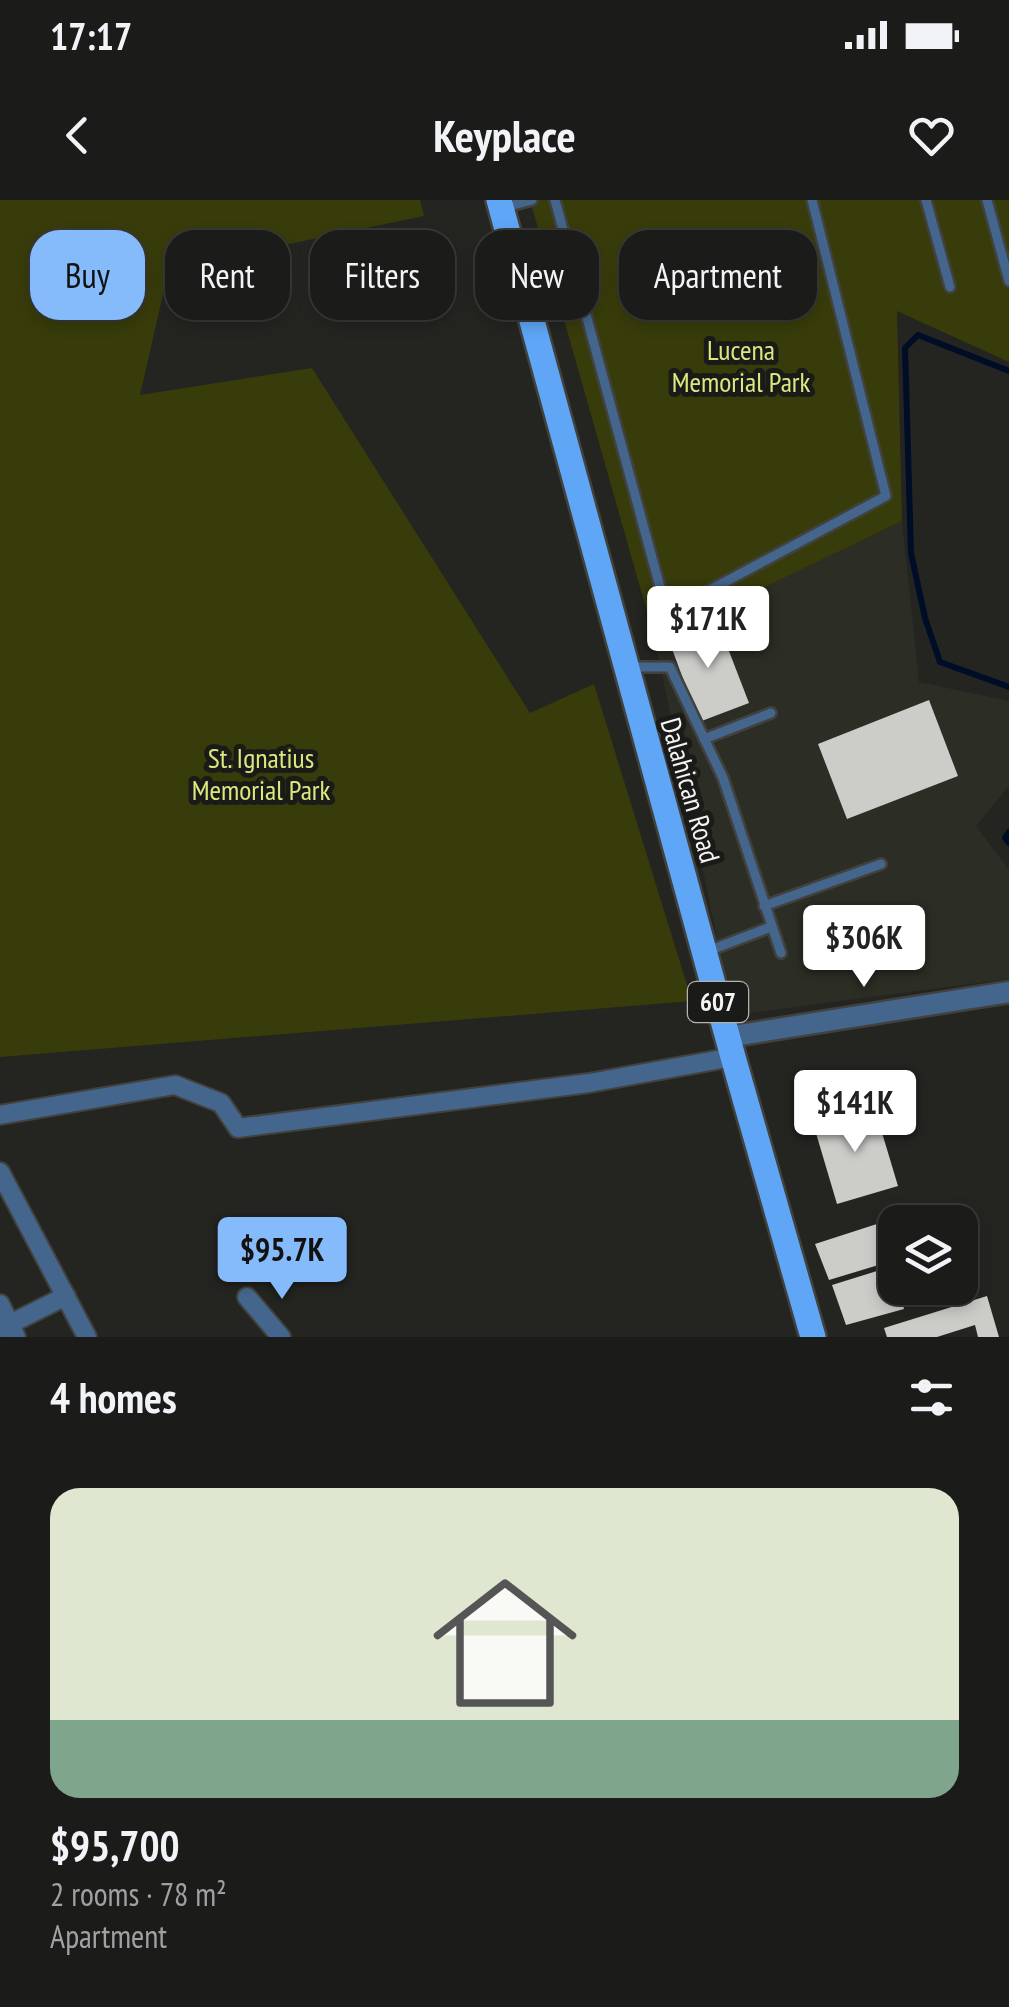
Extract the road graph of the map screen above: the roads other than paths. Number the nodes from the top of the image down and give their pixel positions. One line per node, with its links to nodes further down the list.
1 (532, 200): 6 (lane)
2 (554, 200): 3 (lane)
3 (812, 200)
4 (926, 200): 8 (lane)
5 (987, 200): 7 (lane)
6 (500, 204): 9 (main road, Dalahican Road / 607)
7 (1009, 281)
8 (950, 287)
9 (626, 667): 11 (lane); 15 (main road, Dalahican Road / 607)
10 (771, 713): 11 (lane)
11 (704, 739): 13 (lane)
12 (881, 864): 13 (lane)
13 (764, 906): 14 (lane)
14 (772, 927): 15 (lane); 16 (lane)
15 (706, 952): 18 (main road, Dalahican Road / 607)
16 (781, 953)
17 (1009, 992): 18 (street)
18 (730, 1047): 19 (street); 27 (main road, Dalahican Road / 607)
19 (0, 1115)
20 (0, 1172): 21 (street)
21 (66, 1296): 24 (street); 25 (street)
22 (247, 1297): 26 (street)
23 (0, 1304): 24 (street)
24 (9, 1330)
25 (87, 1337)
26 (281, 1337)
27 (812, 1337)

